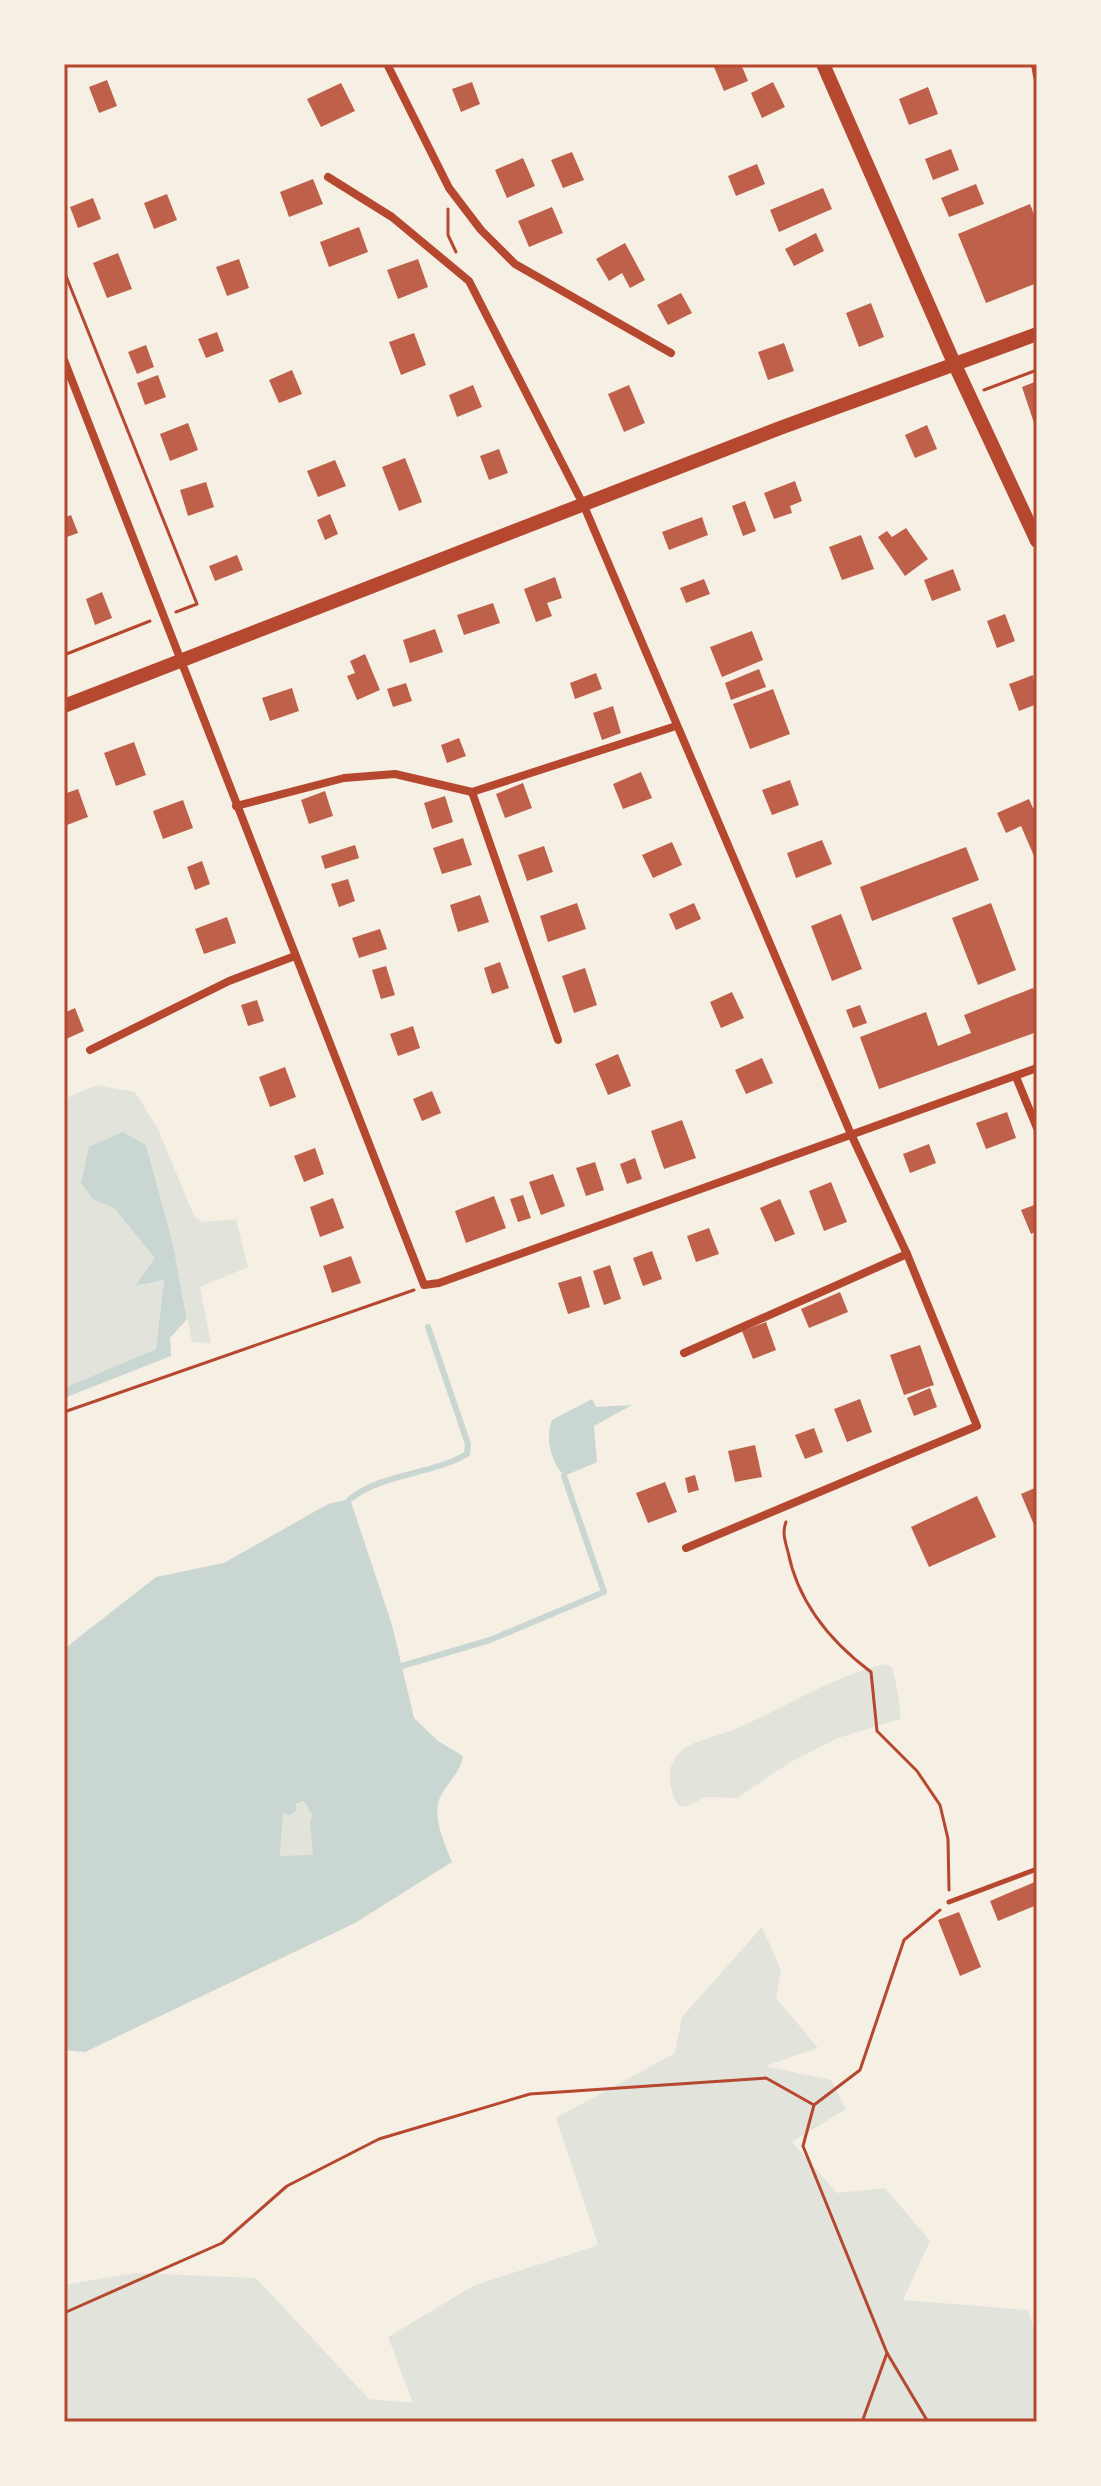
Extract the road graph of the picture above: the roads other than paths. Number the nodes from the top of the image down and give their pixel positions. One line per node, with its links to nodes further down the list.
1 (387, 64): 7 (street)
2 (823, 64): 9 (main road)
3 (1035, 64): 4 (street)
4 (1037, 76)
5 (328, 177): 10 (street)
6 (1037, 334): 9 (main road)
7 (671, 353)
8 (64, 360): 12 (street)
9 (954, 363): 10 (main road); 11 (main road)
10 (584, 506): 12 (main road); 14 (street)
11 (1037, 541)
12 (183, 660): 13 (main road); 16 (street)
13 (64, 706)
14 (676, 726): 15 (street); 23 (street)
15 (472, 792): 16 (street); 18 (street)
16 (236, 806): 17 (street)
17 (295, 956): 19 (street); 23 (street)
18 (558, 1040)
19 (90, 1050)
20 (1037, 1068): 21 (street)
21 (1016, 1077): 22 (street); 23 (street)
22 (1037, 1128)
23 (850, 1132): 24 (street)
24 (907, 1254): 25 (street); 26 (street)
25 (684, 1353)
26 (686, 1548)
27 (1037, 1869): 28 (lane)
28 (949, 1902)

